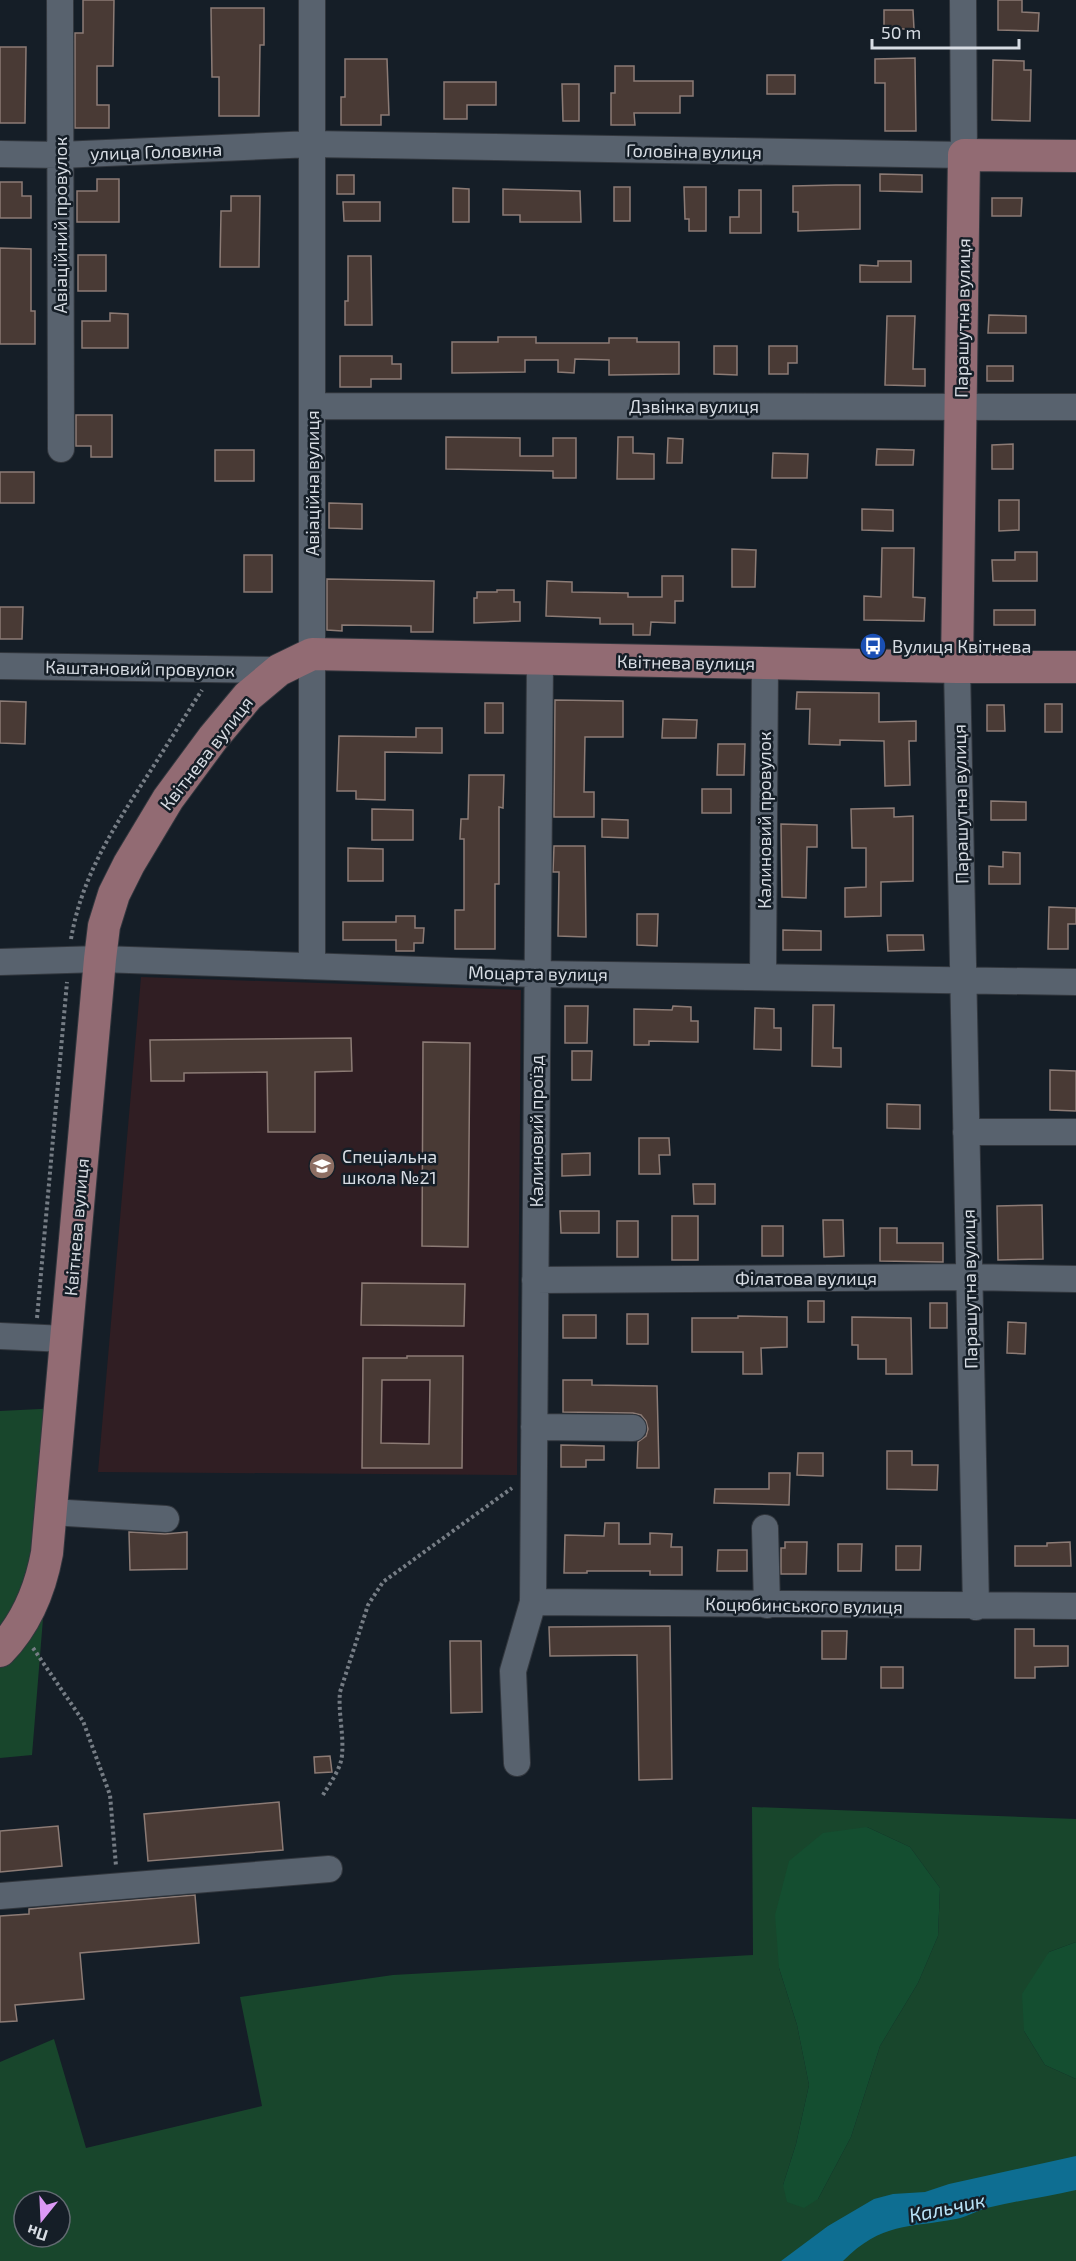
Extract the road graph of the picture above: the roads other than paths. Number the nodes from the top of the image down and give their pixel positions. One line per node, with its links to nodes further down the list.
1 (60, 0): 6 (street, Авіаційний провулок)
2 (312, 0): 4 (street, Авіаційна вулиця)
3 (963, 0): 7 (street, Парашутна вулиця)
4 (312, 144): 6 (street, улица Головина); 7 (street, Головіна вулиця); 9 (street, Авіаційна вулиця)
5 (0, 154): 6 (street, улица Головина)
6 (60, 155): 12 (street, Авіаційний провулок)
7 (964, 155): 8 (main road, Головіна вулиця); 10 (main road, Парашутна вулиця)
8 (1076, 156)
9 (312, 406): 10 (street, Дзвінка вулиця); 13 (street, Авіаційна вулиця)
10 (961, 407): 11 (street, Дзвінка вулиця); 17 (main road, Парашутна вулиця)
11 (1076, 407)
12 (61, 449)
13 (312, 654): 14 (main road, Квітнева вулиця); 19 (main road, Квітнева вулиця); 22 (street, Авіаційна вулиця)
14 (540, 659): 15 (main road, Квітнева вулиця); 23 (street, Калиновий проїзд)
15 (765, 663): 17 (main road, Квітнева вулиця); 24 (street, Калиновий провулок)
16 (0, 666): 19 (street, Каштановий провулок)
17 (957, 667): 18 (main road, Квітнева вулиця); 25 (street, Парашутна вулиця)
18 (1076, 667)
19 (279, 670): 20 (main road, Квітнева вулиця)
20 (100, 959): 21 (street, Моцарта вулиця); 22 (street, Моцарта вулиця); 33 (main road, Квітнева вулиця)
21 (0, 962)
22 (312, 966): 23 (street, Моцарта вулиця)
23 (537, 974): 24 (street, Моцарта вулиця); 31 (street, Калиновий проїзд)
24 (763, 977): 25 (street, Моцарта вулиця)
25 (963, 980): 26 (street, Моцарта вулиця); 27 (street, Парашутна вулиця)
26 (1076, 982)
27 (966, 1132): 28 (street); 29 (street, Парашутна вулиця)
28 (1076, 1132)
29 (969, 1276): 30 (street, Філатова вулиця); 31 (street, Філатова вулиця); 42 (street, Парашутна вулиця)
30 (1076, 1279)
31 (535, 1280): 34 (street, Калиновий проїзд)
32 (0, 1336): 33 (street)
33 (66, 1339): 36 (main road, Квітнева вулиця)
34 (534, 1427): 35 (street); 39 (street, Калиновий проїзд)
35 (633, 1428)
36 (51, 1512): 37 (street); 43 (main road, Квітнева вулиця)
37 (166, 1519)
38 (765, 1528): 40 (street)
39 (533, 1602): 40 (street, Коцюбинського вулиця); 44 (street, Калиновий проїзд)
40 (767, 1605): 42 (street, Коцюбинського вулиця)
41 (1076, 1606): 42 (street, Коцюбинського вулиця)
42 (976, 1607)
43 (10, 1640)
44 (517, 1763)
45 (329, 1869): 46 (street)
46 (0, 1896)

